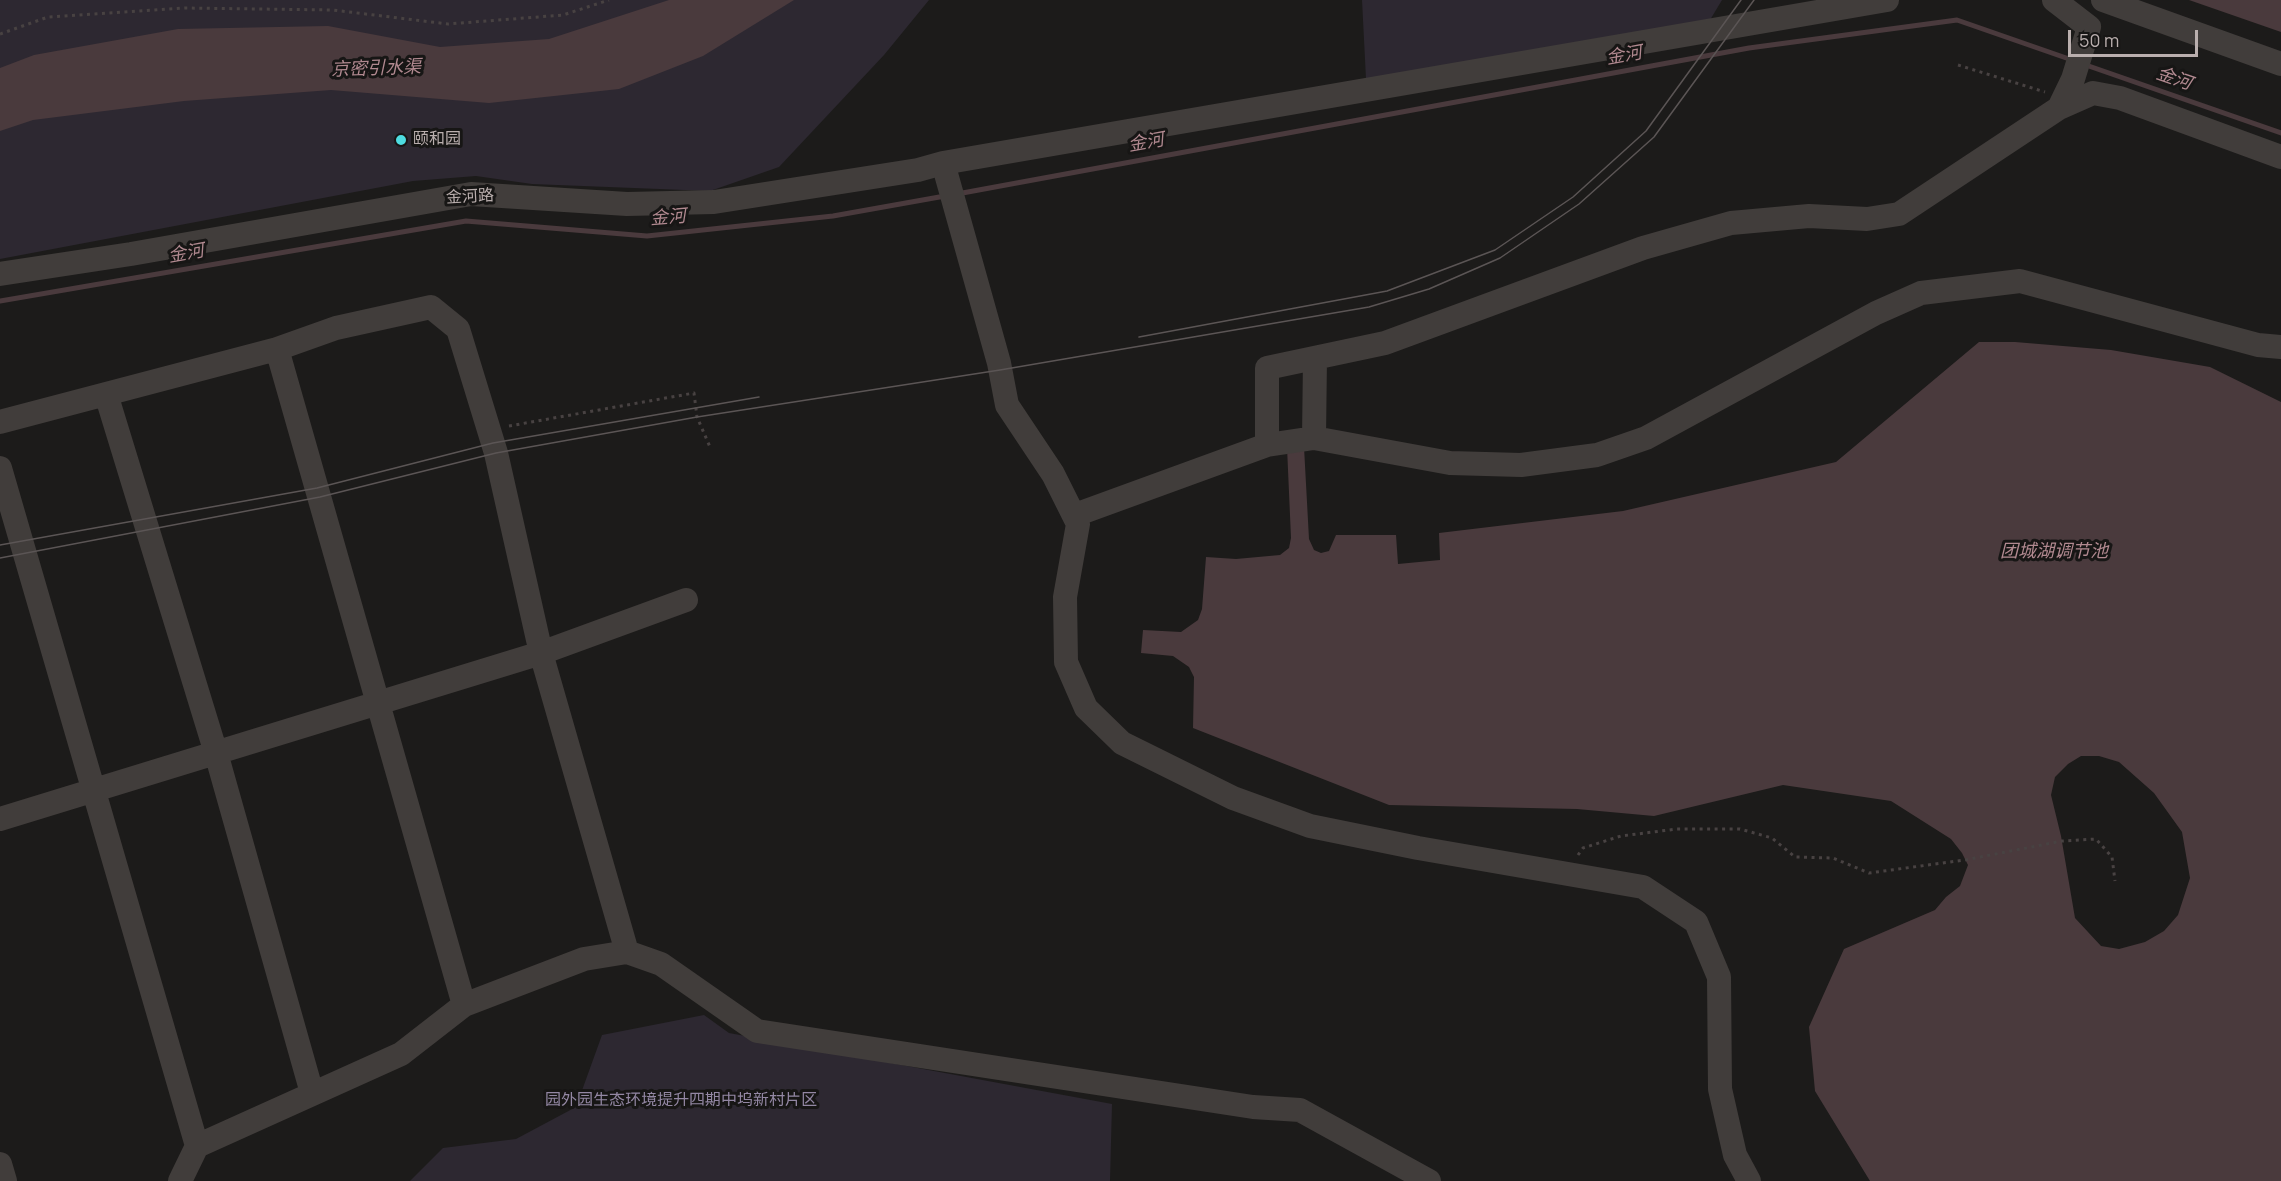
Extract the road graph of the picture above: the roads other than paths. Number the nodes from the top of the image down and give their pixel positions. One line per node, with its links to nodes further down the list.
1 (1887, 0): 7 (street, 金河路)
2 (2054, 0): 5 (street)
3 (2103, 0): 4 (street)
4 (2281, 64)
5 (2061, 104): 6 (street); 11 (street)
6 (2281, 156)
7 (945, 171): 8 (street, 金河路); 17 (street)
8 (0, 274)
9 (2281, 347): 14 (street)
10 (278, 349): 12 (street); 19 (street); 20 (street)
11 (1315, 358): 14 (street); 15 (street)
12 (106, 394): 13 (street); 21 (street)
13 (0, 422)
14 (1314, 438): 15 (street)
15 (1267, 445): 17 (street)
16 (0, 468): 22 (street)
17 (1075, 514): 32 (street)
18 (686, 600): 19 (street)
19 (540, 653): 20 (street); 24 (street)
20 (379, 703): 21 (street); 25 (street)
21 (216, 753): 22 (street); 26 (street)
22 (93, 791): 23 (street); 27 (street)
23 (0, 819)
24 (627, 952): 25 (street); 31 (street)
25 (464, 1005): 26 (street)
26 (312, 1094): 27 (street)
27 (197, 1146): 30 (street)
28 (0, 1164): 29 (street)
29 (5, 1181)
30 (180, 1181)
31 (1429, 1181)
32 (1749, 1181)

